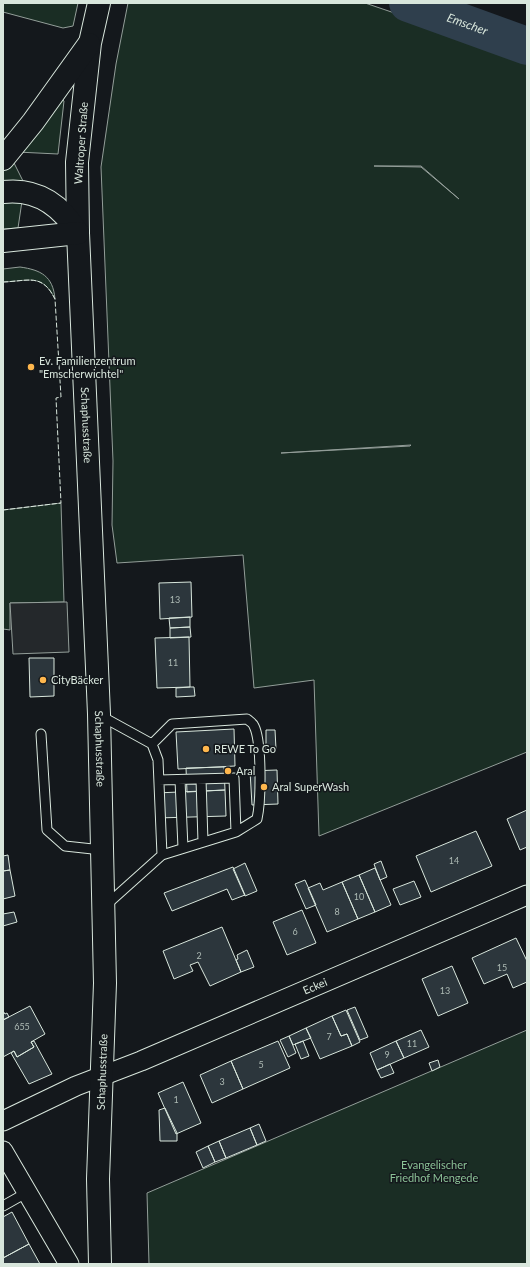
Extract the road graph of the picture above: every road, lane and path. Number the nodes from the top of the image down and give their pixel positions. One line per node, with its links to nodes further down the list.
1 (99, 3): 2 (main road, Waltroper Straße)
2 (90, 43): 3 (main road); 5 (main road, Waltroper Straße)
3 (3, 159)
4 (3, 192): 5 (main road)
5 (78, 233): 6 (main road); 7 (main road, Schaphusstraße)
6 (3, 242)
7 (99, 714): 9 (lane); 16 (main road, Schaphusstraße)
8 (41, 734): 16 (lane)
9 (152, 744): 11 (lane); 13 (lane)
10 (201, 779): 12 (lane); 13 (lane); 14 (lane)
11 (158, 780): 12 (lane); 17 (lane)
12 (180, 780): 15 (lane)
13 (236, 832): 14 (lane)
14 (203, 842): 15 (lane)
15 (183, 848): 17 (lane)
16 (102, 850): 19 (main road, Schaphusstraße)
17 (162, 855): 19 (lane)
18 (527, 895): 20 (street, Eckei)
19 (103, 908): 20 (main road, Schaphusstraße)
20 (102, 1075): 21 (street, Eckei); 26 (main road, Schaphusstraße)
21 (3, 1122)
22 (3, 1151): 23 (street)
23 (26, 1193): 24 (lane); 25 (street)
24 (3, 1206)
25 (69, 1264)
26 (100, 1264)

